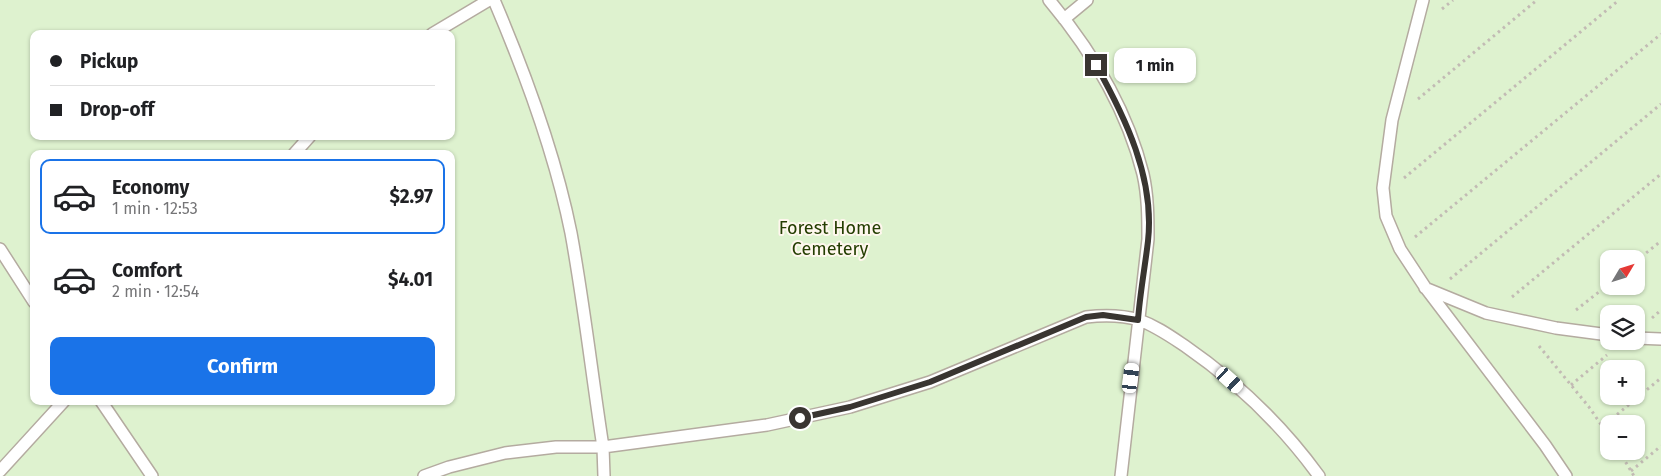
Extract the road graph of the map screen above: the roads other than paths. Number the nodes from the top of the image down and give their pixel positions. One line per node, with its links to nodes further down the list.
1 (489, 0): 7 (lane)
2 (494, 0): 19 (lane)
3 (1049, 0): 6 (lane)
4 (1087, 0): 6 (lane)
5 (1423, 0): 11 (lane)
6 (1064, 19): 13 (lane)
7 (439, 30)
8 (306, 140): 9 (lane)
9 (298, 150)
10 (0, 248): 12 (lane)
11 (1430, 290): 14 (lane); 26 (lane)
12 (30, 296)
13 (1138, 320): 19 (lane); 24 (lane); 25 (lane)
14 (1600, 334)
15 (1645, 338): 16 (lane)
16 (1661, 339)
17 (60, 405): 20 (lane)
18 (104, 405): 21 (lane)
19 (603, 447): 22 (lane); 23 (lane)
20 (0, 471)
21 (152, 476)
22 (424, 476)
23 (604, 476)
24 (1121, 476)
25 (1318, 476)
26 (1566, 476)

